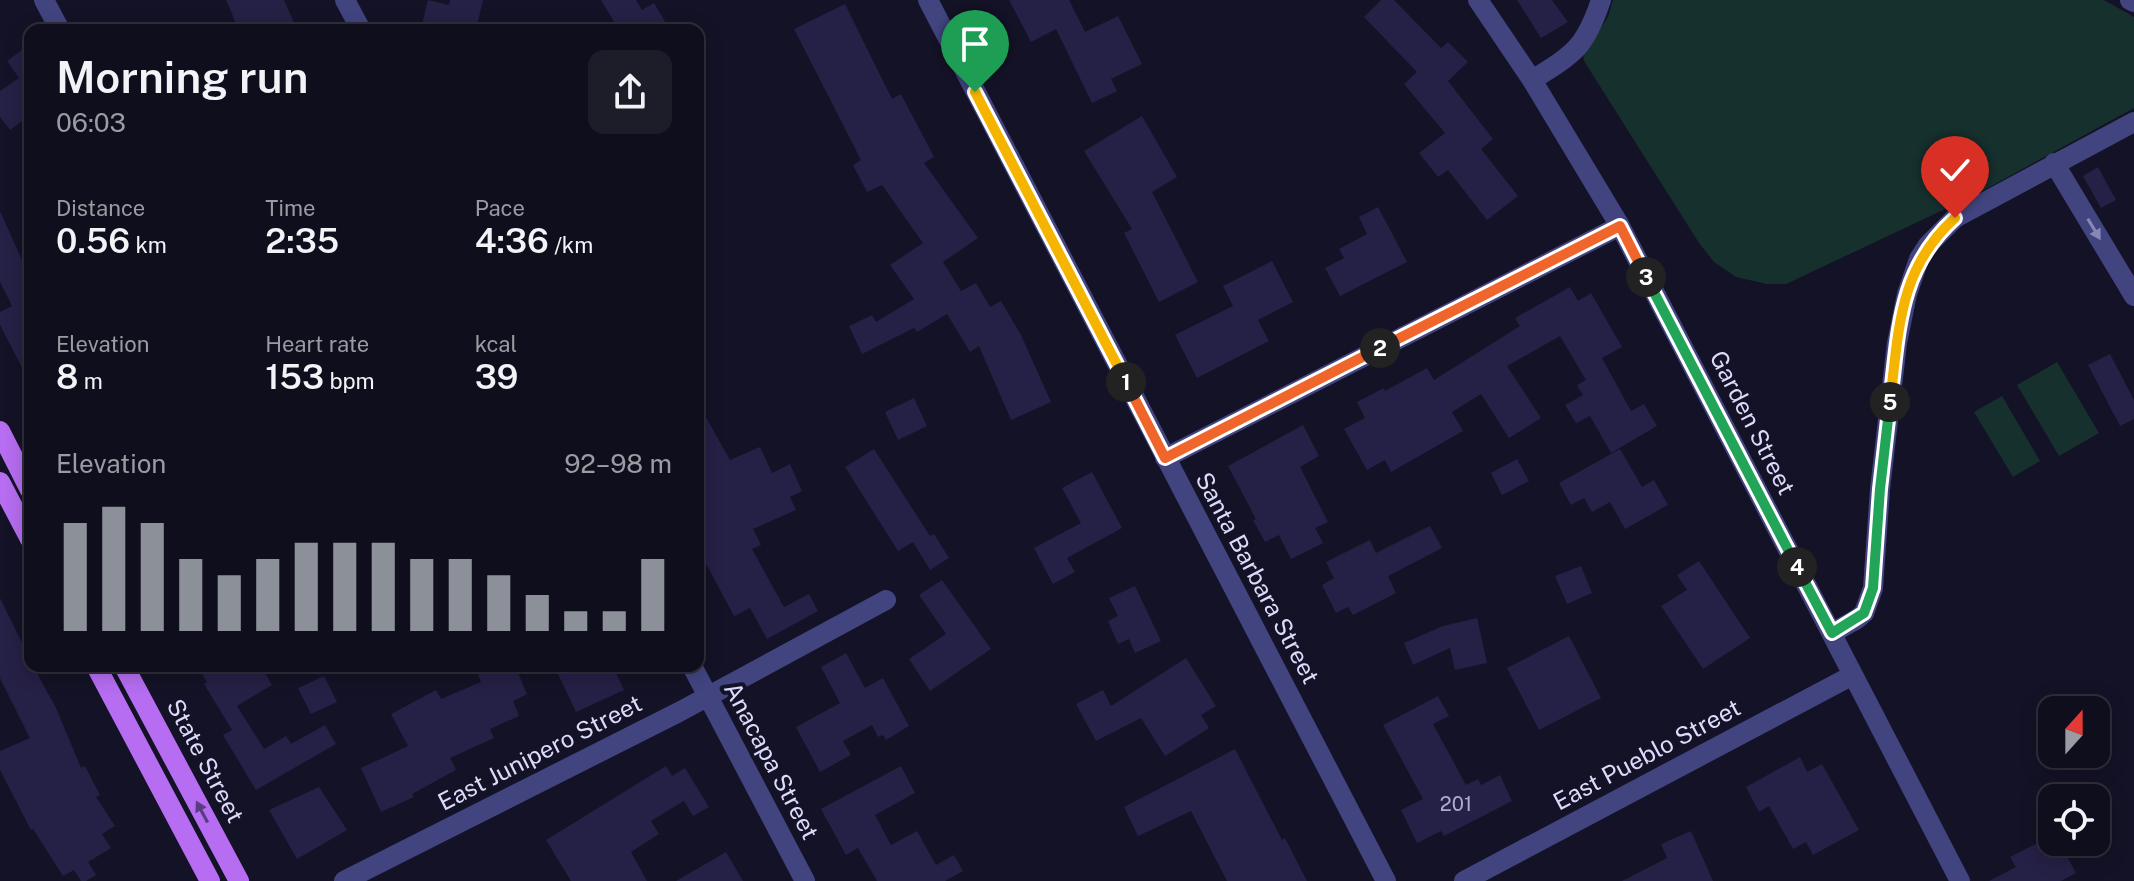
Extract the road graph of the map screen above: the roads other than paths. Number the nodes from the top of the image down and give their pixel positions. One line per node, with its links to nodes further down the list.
1 (44, 0): 6 (street)
2 (345, 0): 7 (street)
3 (928, 0): 14 (street, Santa Barbara Street)
4 (1478, 0): 8 (street, Garden Street)
5 (1601, 0): 8 (street)
6 (57, 24)
7 (358, 24)
8 (1532, 80): 11 (street, Garden Street)
9 (2134, 122): 10 (street)
10 (2054, 163): 12 (street, one-way to 12); 20 (street)
11 (1620, 226): 14 (street); 20 (street, Garden Street)
12 (2134, 296)
13 (0, 431): 15 (main road)
14 (1165, 458): 32 (street, Santa Barbara Street)
15 (24, 474)
16 (24, 482): 17 (street)
17 (1, 487): 18 (main road)
18 (24, 528)
19 (886, 600): 25 (street, East Junipero Street)
20 (1832, 633): 24 (street, Garden Street)
21 (99, 672): 27 (main road)
22 (127, 672): 26 (main road, State Street)
23 (695, 672): 25 (street, Anacapa Street)
24 (1853, 675): 33 (street, East Pueblo Street); 34 (street, Garden Street)
25 (707, 696): 30 (street, East Junipero Street); 31 (street, Anacapa Street)
26 (145, 706): 27 (street); 29 (main road, State Street, one-way to 26)
27 (123, 716): 28 (main road)
28 (210, 881)
29 (239, 881)
30 (344, 881)
31 (805, 881)
32 (1386, 881)
33 (1464, 881)
34 (1960, 881)

